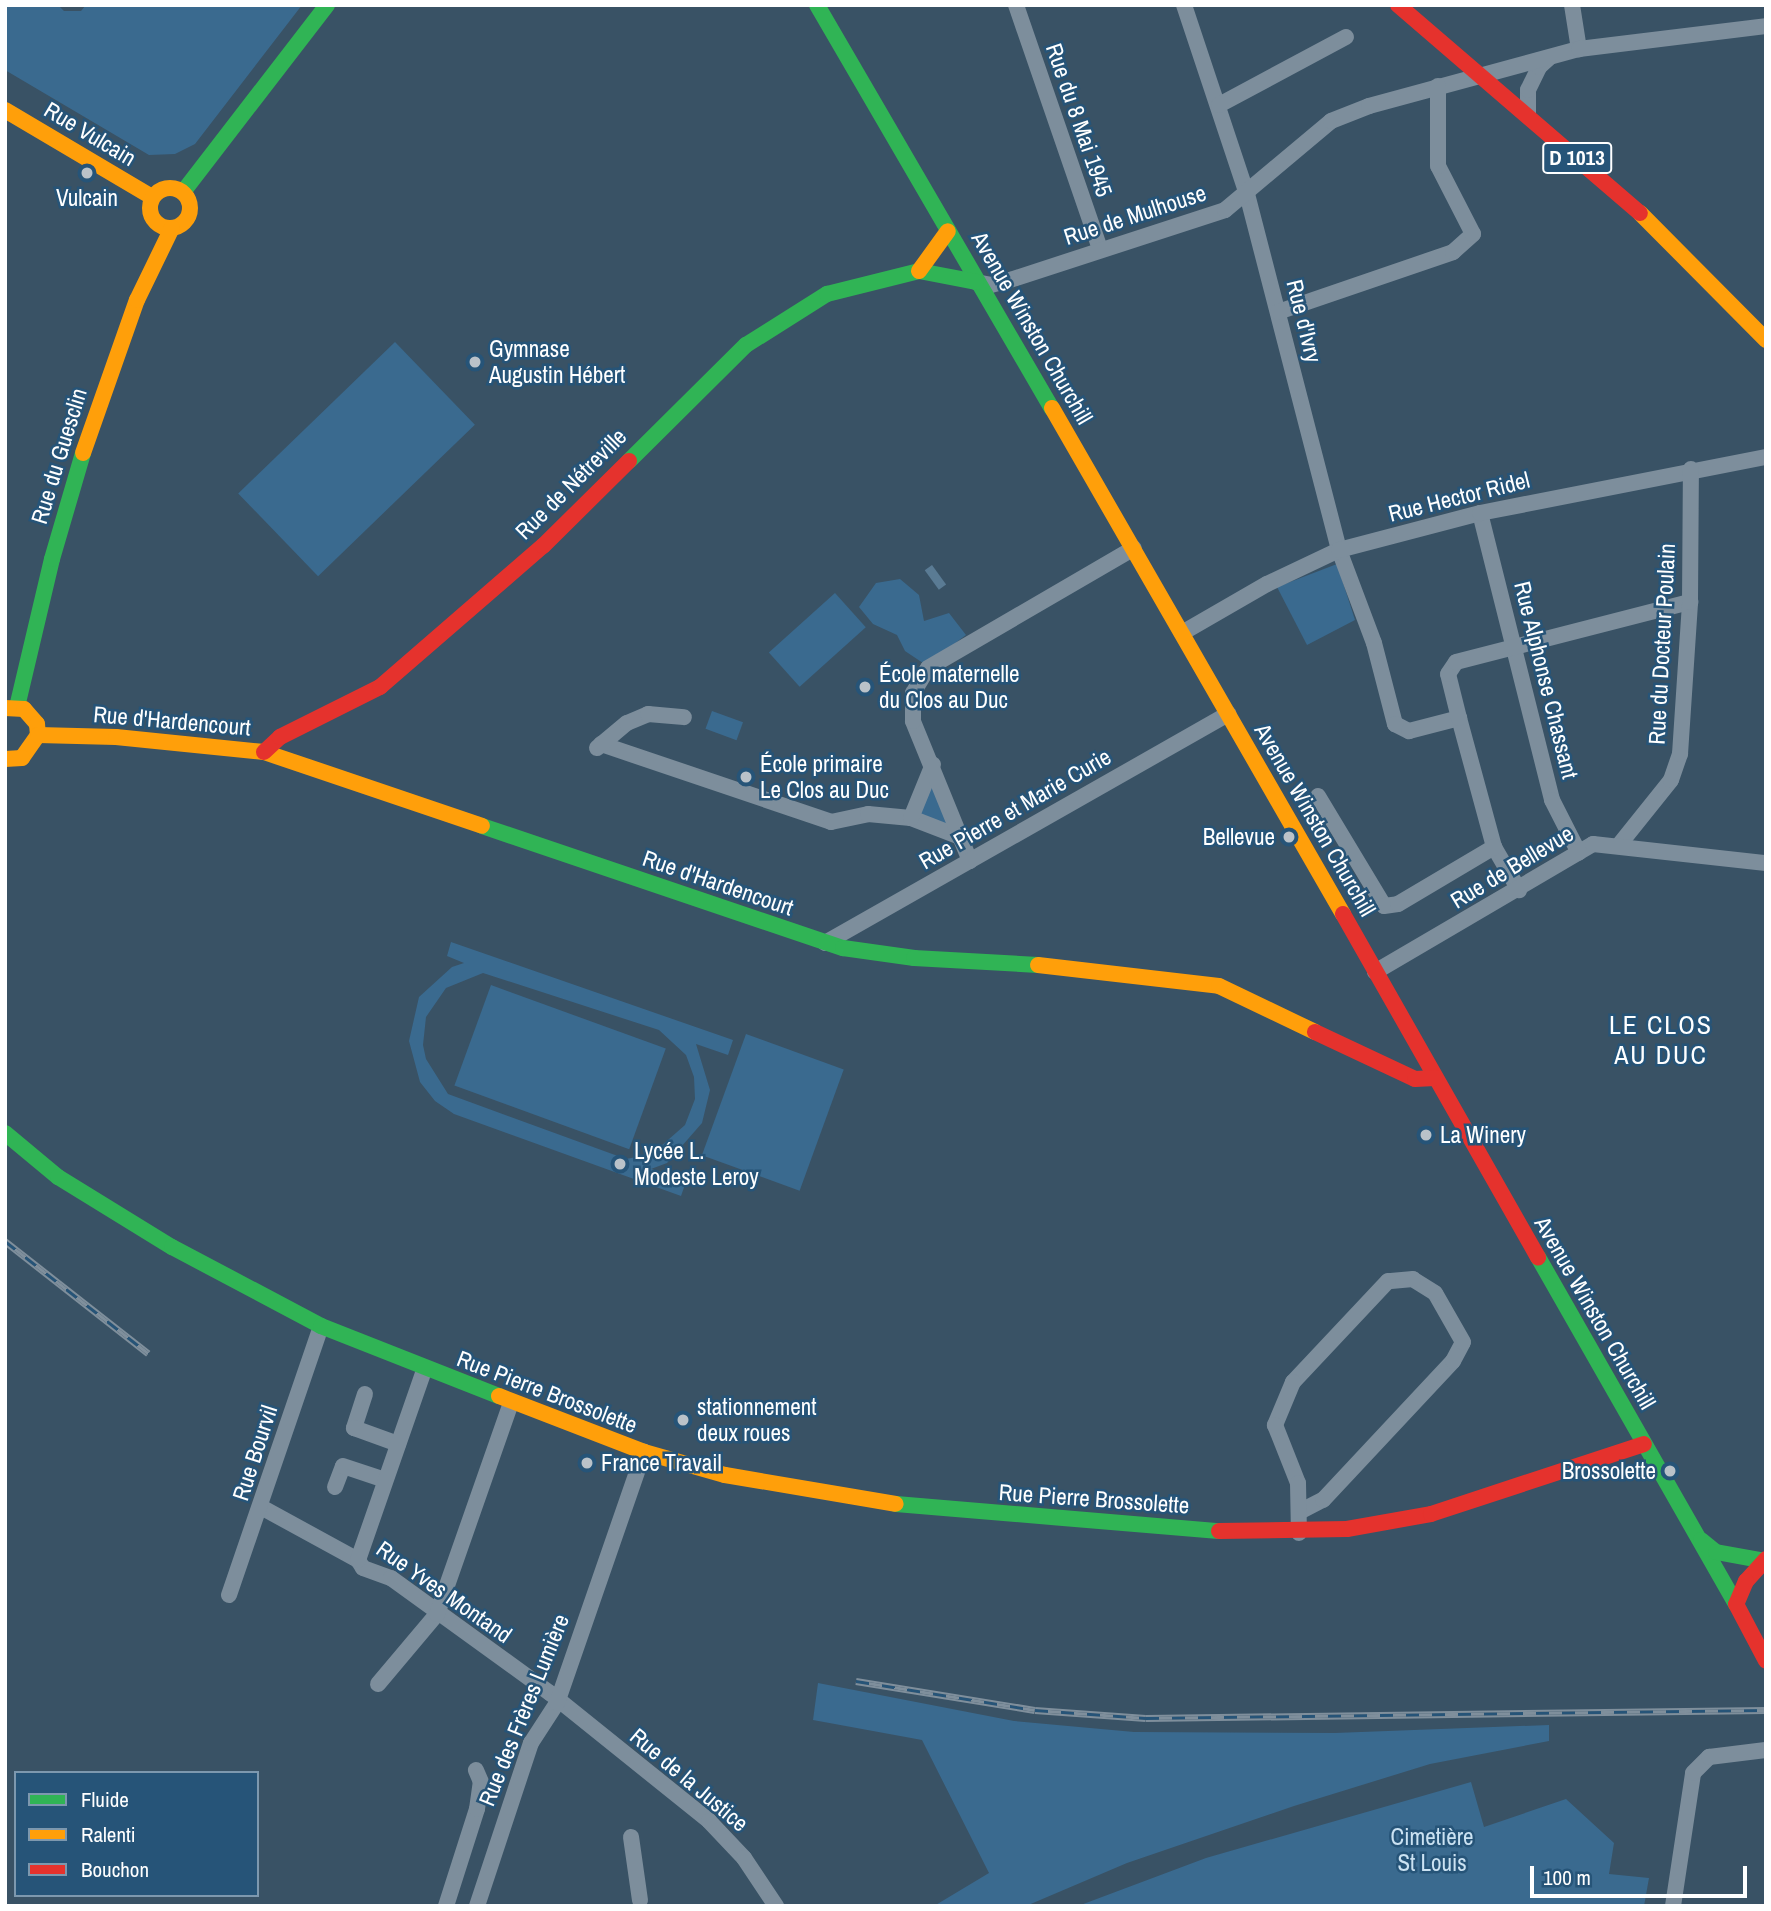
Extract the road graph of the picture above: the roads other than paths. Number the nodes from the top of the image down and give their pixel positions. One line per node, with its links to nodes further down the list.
1 (327, 5): 16 (main road)
2 (817, 5): 20 (main road, Avenue Winston Churchill)
3 (1016, 5): 21 (street, Rue du 8 Mai 1945)
4 (1184, 5): 13 (street, Rue d'Ivry)
5 (1398, 5): 11 (main road, D 1013)
6 (1572, 5): 9 (street)
7 (1766, 26): 9 (street, Rue de Mulhouse)
8 (1346, 37): 13 (street)
9 (1579, 49): 10 (street, Rue de Mulhouse)
10 (1551, 57): 11 (street, Rue de Mulhouse); 15 (street)
11 (1481, 75): 12 (street, Rue de Mulhouse); 15 (main road, D 1013)
12 (1438, 86): 17 (street, Rue de Mulhouse); 24 (street)
13 (1219, 105): 17 (street, Rue d'Ivry)
14 (5, 110): 18 (main road, Rue Vulcain)
15 (1528, 115): 25 (main road, D 1013)
16 (183, 192): 18 (main road); 19 (main road)
17 (1247, 194): 21 (street, Rue de Mulhouse); 24 (street, Rue d'Ivry)
18 (152, 197): 19 (main road)
19 (172, 228): 34 (main road, Rue du Guesclin)
20 (948, 230): 22 (main road); 23 (main road, Avenue Winston Churchill)
21 (1100, 249): 23 (street, Rue de Mulhouse)
22 (919, 271): 23 (main road, Rue de Nétreville); 39 (main road, Rue de Nétreville)
23 (976, 282): 29 (main road, Avenue Winston Churchill)
24 (1278, 312): 30 (street, Rue d'Ivry)
25 (1766, 340)
26 (1766, 457): 27 (street, Rue Hector Ridel)
27 (1691, 469): 28 (street, Rue Hector Ridel); 31 (street, Rue du Docteur Poulain)
28 (1480, 513): 30 (street, Rue Hector Ridel); 33 (street, Rue Alphonse Chassant)
29 (1134, 548): 32 (main road, Avenue Winston Churchill); 41 (street)
30 (1339, 550): 32 (street, Rue Hector Ridel); 37 (street, Rue d'Ivry)
31 (1690, 602): 33 (street); 45 (street, Rue du Docteur Poulain)
32 (1182, 633): 35 (main road, Avenue Winston Churchill)
33 (1514, 646): 37 (street); 47 (street, Rue Alphonse Chassant)
34 (11, 707): 38 (main road)
35 (1228, 714): 48 (street, Rue Pierre et Marie Curie); 52 (main road, Avenue Winston Churchill)
36 (684, 717): 43 (street)
37 (1459, 718): 46 (street)
38 (38, 735): 39 (main road, Rue d'Hardencourt); 40 (main road)
39 (264, 752): 51 (main road, Rue d'Hardencourt)
40 (6, 763)
41 (933, 764): 43 (street); 44 (street)
42 (1318, 796): 46 (street)
43 (911, 818): 44 (street)
44 (960, 837): 48 (street)
45 (1619, 845): 47 (street, Rue de Bellevue); 49 (street, Rue de Bellevue)
46 (1494, 847): 50 (street)
47 (1578, 853): 50 (street, Rue de Bellevue)
48 (970, 862): 51 (street, Rue Pierre et Marie Curie)
49 (1766, 863)
50 (1519, 890): 52 (street, Rue de Bellevue)
51 (825, 943): 54 (main road, Rue d'Hardencourt)
52 (1375, 972): 53 (main road, Avenue Winston Churchill)
53 (1419, 1050): 54 (main road); 55 (main road, Avenue Winston Churchill)
54 (1383, 1064): 55 (main road, Rue d'Hardencourt)
55 (1436, 1078): 62 (main road, Avenue Winston Churchill)
56 (5, 1133): 57 (main road, Rue Pierre Brossolette)
57 (321, 1326): 58 (main road, Rue Pierre Brossolette); 66 (street, Rue Bourvil)
58 (425, 1370): 60 (main road, Rue Pierre Brossolette); 61 (street)
59 (365, 1394): 61 (street)
60 (511, 1403): 63 (main road, Rue Pierre Brossolette); 74 (street)
61 (398, 1444): 64 (street)
62 (1644, 1444): 68 (main road, Rue Pierre Brossolette); 69 (main road, Avenue Winston Churchill)
63 (644, 1452): 68 (main road, Rue Pierre Brossolette); 77 (street, Rue des Frères Lumière)
64 (385, 1480): 65 (street); 71 (street)
65 (335, 1487)
66 (261, 1507): 71 (street, Rue Yves Montand); 72 (street, Rue Bourvil)
67 (1299, 1512): 67 (street); 68 (street)
68 (1299, 1533)
69 (1698, 1538): 70 (main road); 73 (main road, Avenue Winston Churchill)
70 (1765, 1557): 73 (main road)
71 (358, 1560): 74 (street, Rue Yves Montand)
72 (229, 1595)
73 (1736, 1604): 75 (main road, Avenue Winston Churchill)
74 (437, 1614): 76 (street); 77 (street, Rue Yves Montand)
75 (1766, 1661)
76 (378, 1684)
77 (557, 1703): 83 (street, Rue des Frères Lumière); 84 (street, Rue de la Justice)
78 (1766, 1750): 85 (street)
79 (476, 1770): 82 (street)
80 (631, 1837): 81 (street)
81 (643, 1904)
82 (446, 1906)
83 (477, 1906)
84 (776, 1906)
85 (1673, 1906)

